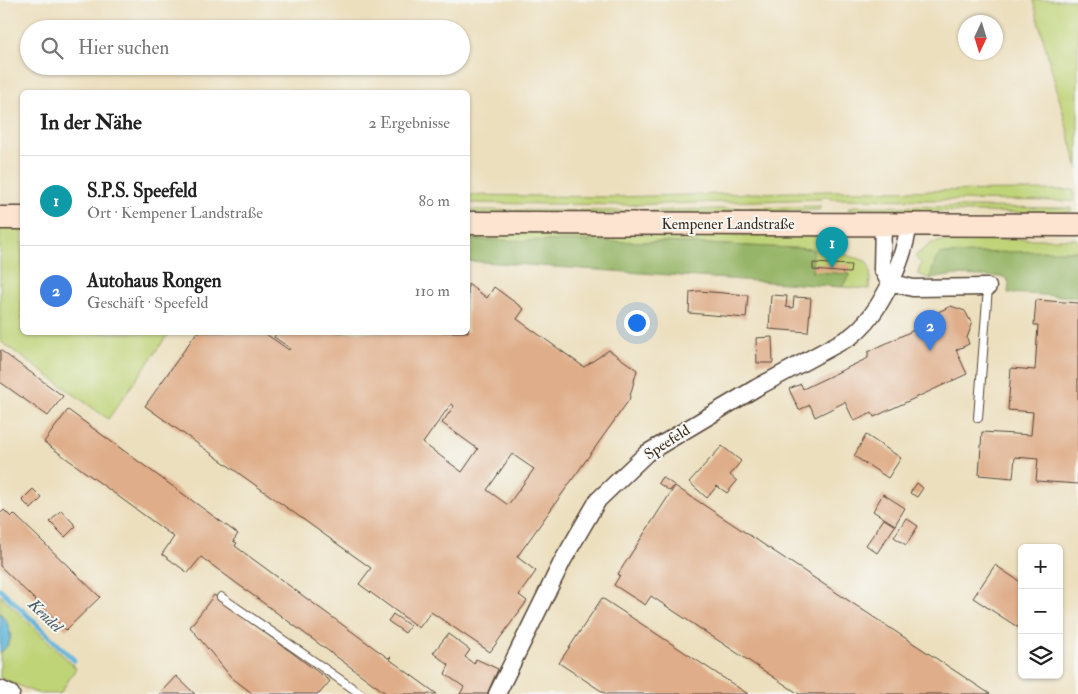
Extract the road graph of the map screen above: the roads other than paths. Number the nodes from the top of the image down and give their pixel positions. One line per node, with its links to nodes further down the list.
1 (0, 218): 2 (street)
2 (20, 218)
3 (470, 223): 4 (street, Kempener Landstraße)
4 (884, 223): 5 (street, Kempener Landstraße); 7 (street)
5 (909, 223): 6 (street, Kempener Landstraße); 7 (street, Speefeld)
6 (1078, 225)
7 (889, 282): 8 (street); 14 (street, Speefeld)
8 (988, 287): 9 (lane)
9 (978, 418)
10 (221, 597): 13 (lane)
11 (0, 690): 12 (street)
12 (11, 694)
13 (361, 694)
14 (498, 694)

